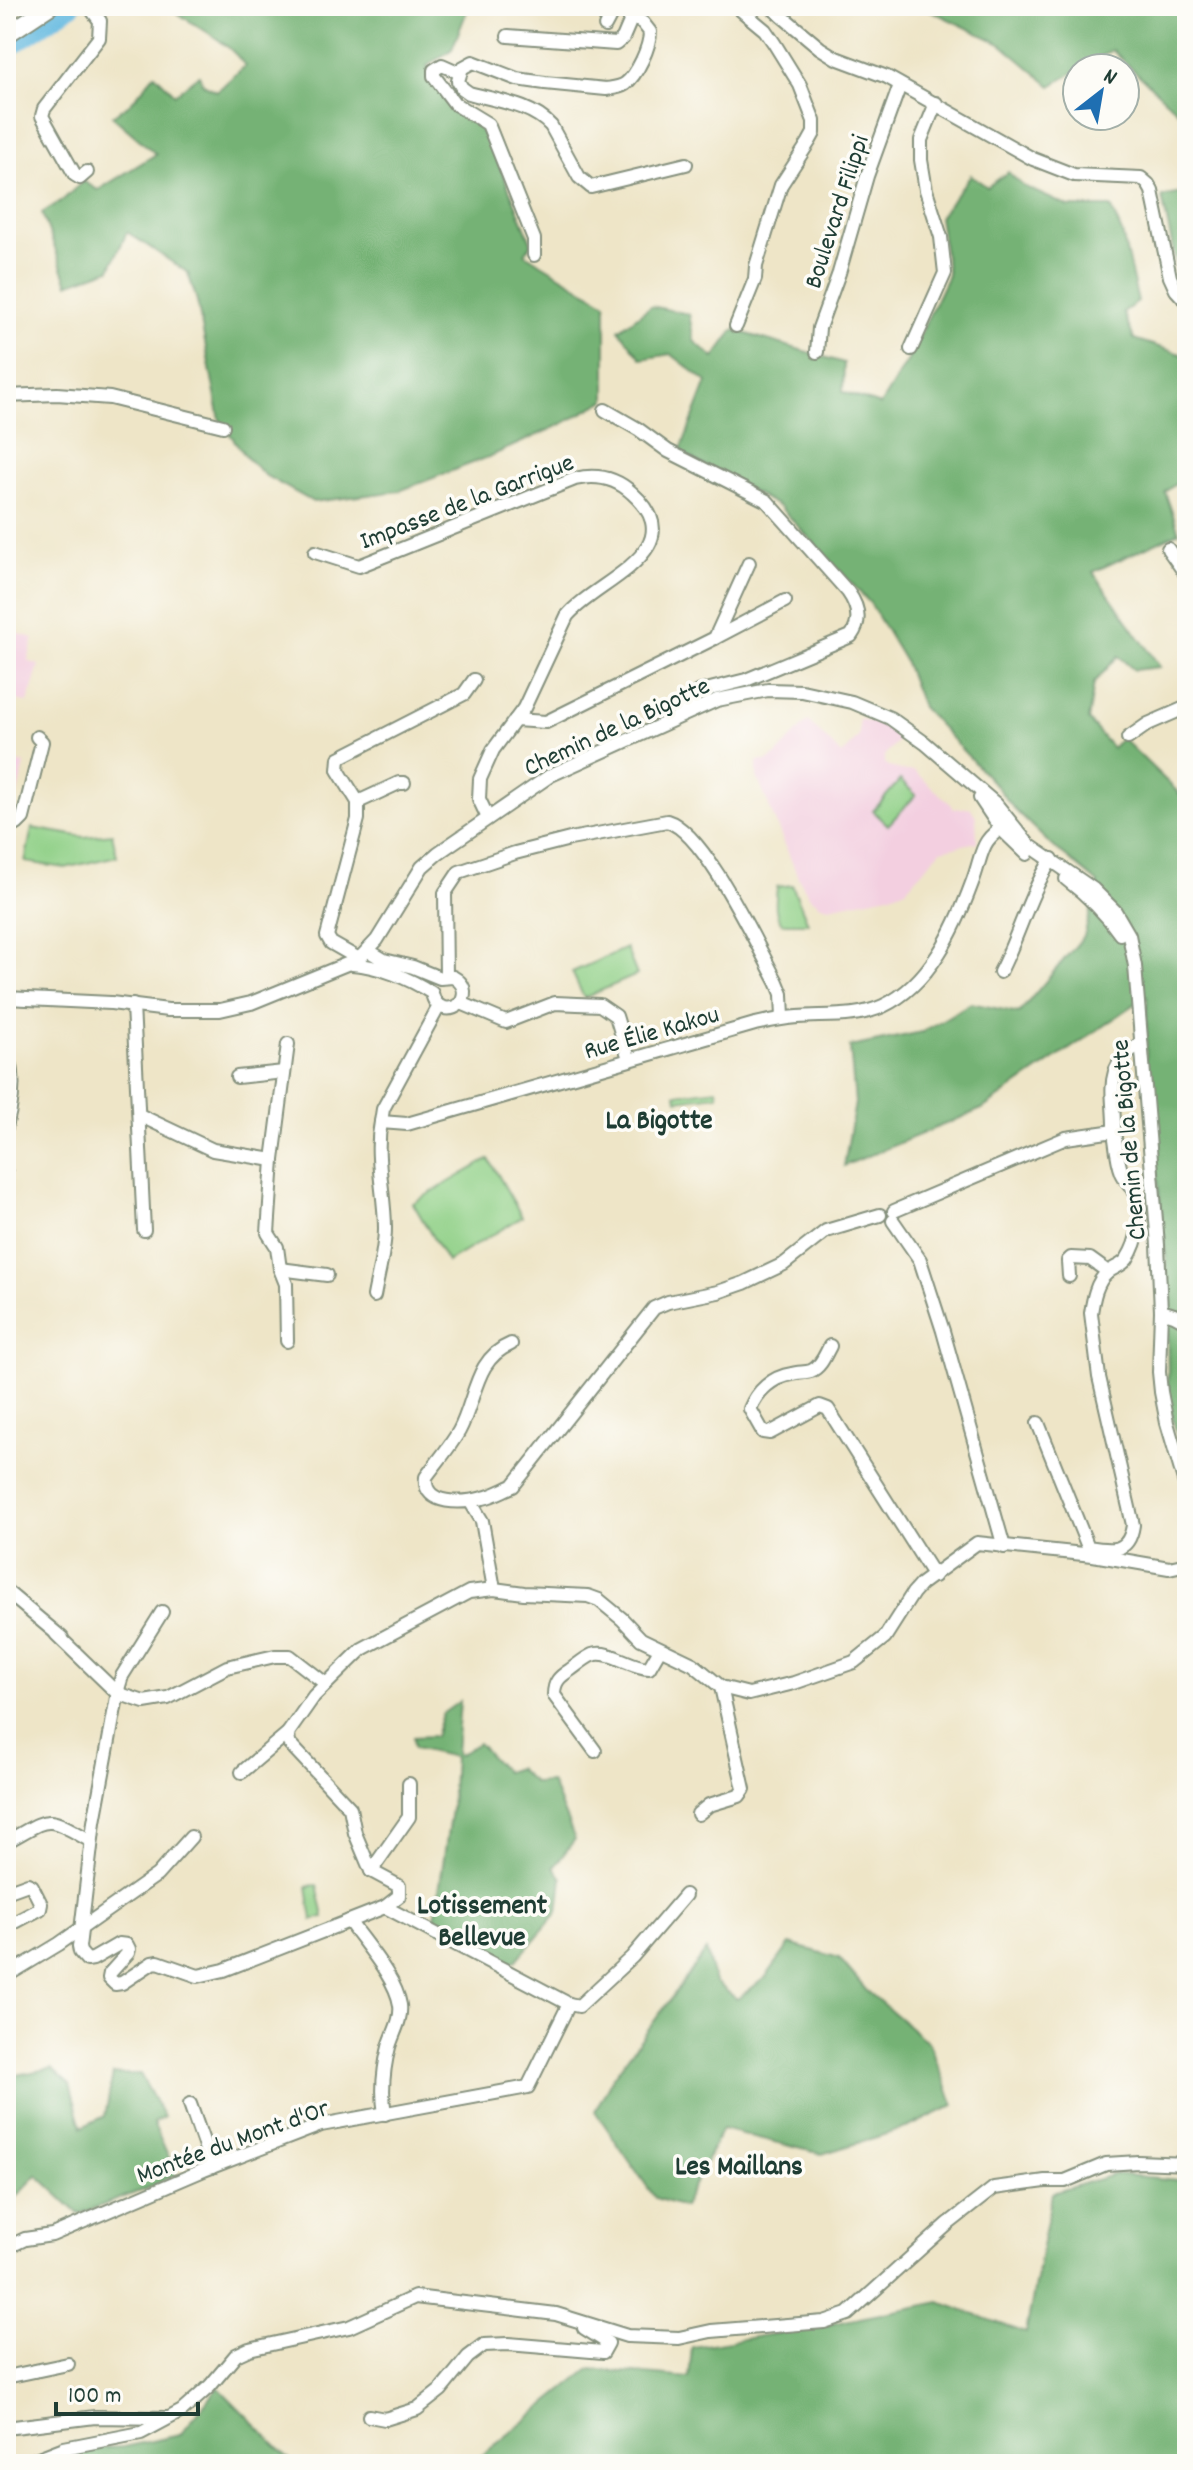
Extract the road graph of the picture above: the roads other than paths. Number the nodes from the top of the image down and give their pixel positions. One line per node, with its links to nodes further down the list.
1 (50, 6): 8 (main road)
2 (89, 6): 14 (street)
3 (615, 6): 6 (street); 7 (street)
4 (736, 6): 17 (street)
5 (770, 6): 11 (street)
6 (632, 17): 9 (street); 10 (street)
7 (605, 26)
8 (6, 35)
9 (508, 36)
10 (460, 73): 13 (street); 15 (street)
11 (900, 85): 12 (street); 19 (street, Boulevard Filippi)
12 (936, 103): 16 (street); 18 (street)
13 (686, 164)
14 (87, 172)
15 (534, 255)
16 (1187, 302)
17 (736, 326)
18 (911, 349)
19 (817, 352)
20 (6, 396): 22 (street)
21 (605, 410): 31 (street)
22 (223, 426)
23 (1168, 549): 26 (street)
24 (315, 552): 32 (street, Impasse de la Garrigue)
25 (749, 563): 28 (street)
26 (1187, 576)
27 (785, 601): 28 (street)
28 (715, 638): 32 (street)
29 (474, 680): 36 (street)
30 (1187, 707): 34 (street)
31 (676, 718): 37 (street, Chemin de la Bigotte); 39 (street, Chemin de la Bigotte)
32 (515, 720): 37 (street, Impasse de la Garrigue)
33 (37, 737): 38 (street)
34 (1128, 738)
35 (404, 783): 36 (street)
36 (358, 802): 41 (street)
37 (488, 818): 41 (street, Chemin de la Bigotte)
38 (6, 824)
39 (1005, 826): 40 (street, Chemin de la Bigotte); 49 (street, Rue Élie Kakou)
40 (1050, 862): 42 (street); 52 (street, Chemin de la Bigotte)
41 (360, 958): 43 (street); 44 (street); 47 (street)
42 (1000, 972)
43 (443, 977): 44 (street); 46 (street); 49 (street)
44 (432, 993): 48 (street)
45 (7, 998): 47 (street); 50 (street)
46 (461, 1003): 48 (street); 54 (street)
47 (133, 1005): 57 (street)
48 (439, 1006): 58 (street)
49 (783, 1018): 54 (street, Rue Élie Kakou)
50 (6, 1040)
51 (288, 1044): 55 (street)
52 (1140, 1044): 60 (street); 71 (street, Chemin de la Bigotte)
53 (6, 1046): 59 (street)
54 (629, 1059): 58 (street, Rue Élie Kakou)
55 (284, 1072): 56 (street); 61 (street)
56 (237, 1077)
57 (139, 1115): 61 (street); 65 (street)
58 (381, 1122): 70 (street)
59 (6, 1127)
60 (1114, 1131): 64 (street); 67 (street)
61 (273, 1160): 66 (street)
62 (6, 1173): 63 (street)
63 (6, 1186)
64 (894, 1216): 79 (street); 81 (street)
65 (144, 1230)
66 (280, 1269): 68 (street); 74 (street)
67 (1108, 1272): 69 (street); 80 (street)
68 (327, 1275)
69 (1069, 1276)
70 (374, 1296)
71 (1161, 1311): 72 (street); 73 (street, Chemin de la Bigotte)
72 (1187, 1323): 73 (street)
73 (1161, 1326): 78 (street, Chemin de la Bigotte)
74 (287, 1341)
75 (511, 1344): 79 (street)
76 (830, 1346): 84 (street)
77 (1038, 1423): 80 (street)
78 (1187, 1491)
79 (470, 1501): 85 (street)
80 (1125, 1545): 82 (street)
81 (1004, 1547): 82 (street); 84 (street)
82 (1121, 1560): 83 (street)
83 (1187, 1564)
84 (934, 1576): 90 (street)
85 (494, 1589): 88 (street); 89 (street)
86 (6, 1591): 91 (street)
87 (162, 1612): 91 (street)
88 (660, 1649): 90 (street); 93 (street)
89 (326, 1684): 91 (street); 92 (street)
90 (721, 1687): 96 (street)
91 (118, 1689): 97 (street)
92 (288, 1733): 94 (street); 102 (street)
93 (595, 1751)
94 (242, 1772)
95 (409, 1784): 102 (street)
96 (698, 1814)
97 (94, 1822): 98 (street); 100 (street)
98 (72, 1831): 100 (street); 101 (street)
99 (191, 1837): 108 (street)
100 (91, 1841): 108 (street)
101 (6, 1842)
102 (371, 1871): 105 (street)
103 (6, 1892): 107 (street)
104 (685, 1895): 110 (street)
105 (385, 1907): 106 (street); 110 (street)
106 (349, 1921): 108 (street); 112 (street)
107 (6, 1927)
108 (81, 1928): 109 (street)
109 (6, 1976)
110 (569, 2004): 112 (street, Montée du Mont d'Or)
111 (190, 2104): 114 (street)
112 (385, 2114): 114 (street, Montée du Mont d'Or)
113 (1187, 2164): 116 (street)
114 (212, 2167): 115 (street, Montée du Mont d'Or)
115 (6, 2248)
116 (543, 2312): 119 (street); 120 (street)
117 (68, 2364): 118 (street)
118 (6, 2377)
119 (369, 2416)
120 (170, 2418): 121 (street); 122 (street)
121 (6, 2428)
122 (23, 2464)

